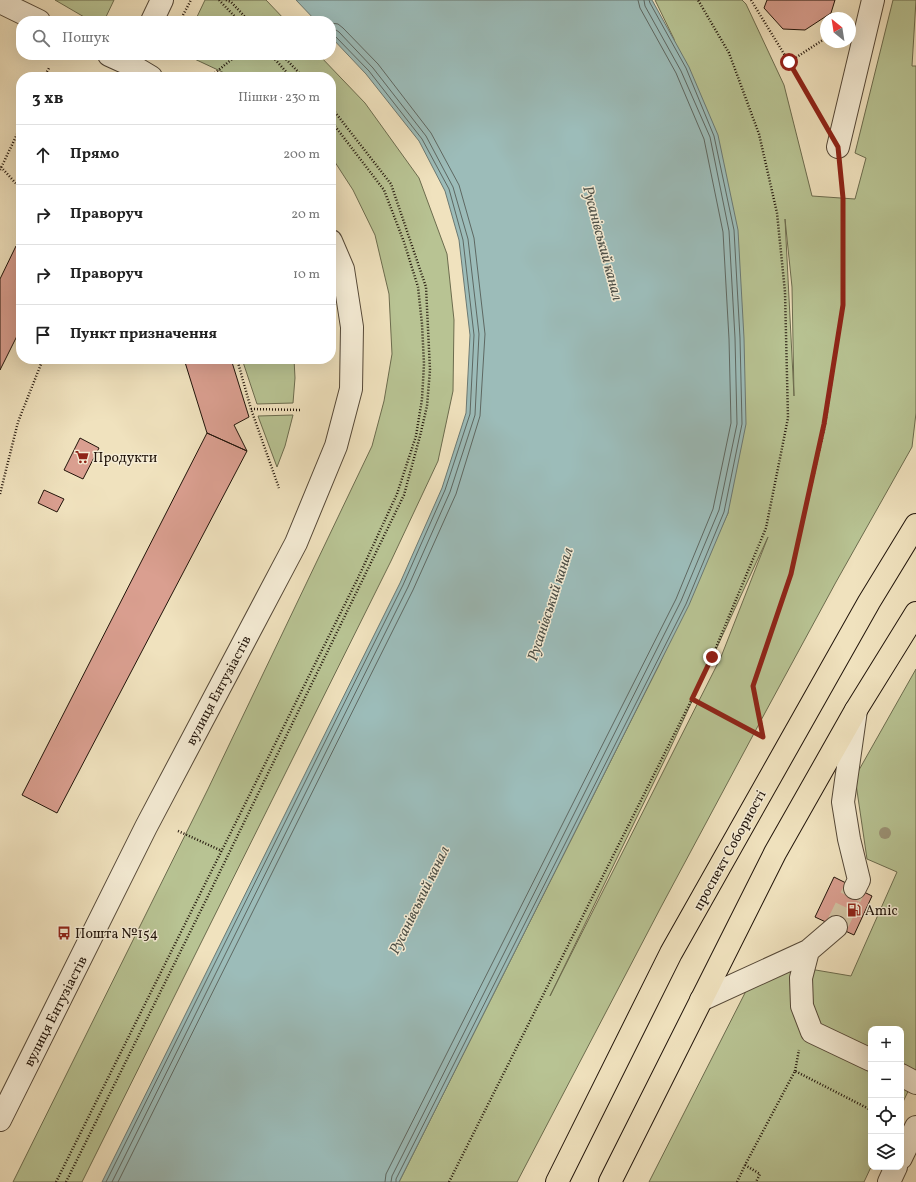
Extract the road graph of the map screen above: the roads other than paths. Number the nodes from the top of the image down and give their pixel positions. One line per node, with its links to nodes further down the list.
1 (873, 0): 6 (street)
2 (0, 2): 3 (street)
3 (29, 16)
4 (134, 60): 5 (street)
5 (146, 72)
6 (838, 147)
7 (336, 252): 18 (street, вулиця Ентузіастів)
8 (916, 525): 22 (highway, проспект Соборності)
9 (916, 613): 10 (highway)
10 (856, 710): 11 (street); 14 (highway)
11 (855, 888)
12 (836, 927): 13 (street)
13 (808, 951): 14 (street); 15 (street)
14 (702, 1000): 23 (highway)
15 (868, 1059)
16 (904, 1077): 17 (street)
17 (916, 1083)
18 (0, 1120)
19 (916, 1127): 20 (street)
20 (904, 1152)
21 (895, 1170): 24 (street)
22 (557, 1182)
23 (610, 1182)
24 (889, 1182)

